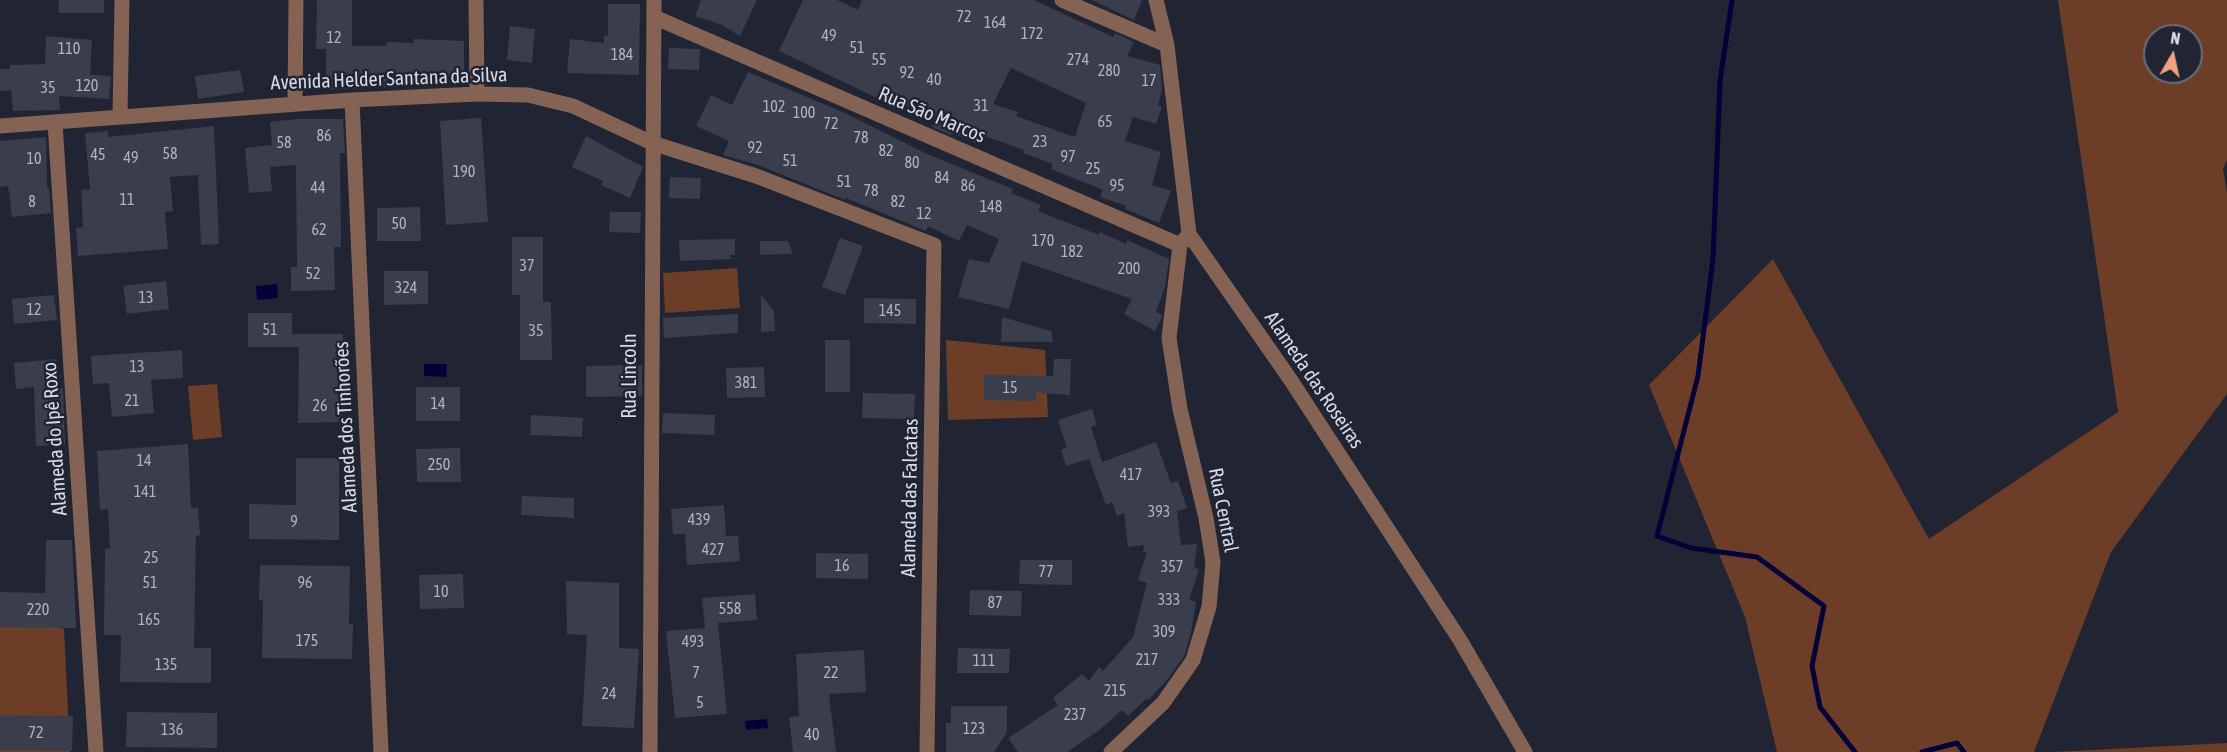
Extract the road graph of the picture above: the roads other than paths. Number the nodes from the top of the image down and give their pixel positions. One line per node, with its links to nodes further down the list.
1 (122, 0): 12 (street)
2 (296, 0): 11 (street)
3 (476, 0): 9 (street)
4 (654, 0): 7 (street, Rua Lincoln)
5 (1062, 0): 8 (street)
6 (1156, 0): 8 (street, Alameda das Roseiras)
7 (654, 17): 15 (street, Rua Lincoln); 16 (street, Rua São Marcos)
8 (1167, 45): 16 (street, Alameda das Roseiras)
9 (477, 94): 10 (street, Avenida Helder Santana da Silva); 15 (street, Avenida Helder Santana da Silva)
10 (352, 99): 11 (street, Avenida Helder Santana da Silva); 19 (street, Alameda dos Tinhorões)
11 (295, 103): 12 (street, Avenida Helder Santana da Silva)
12 (120, 116): 13 (street, Avenida Helder Santana da Silva)
13 (55, 123): 14 (street, Avenida Helder Santana da Silva); 18 (street, Alameda do Ipê Roxo)
14 (0, 126)
15 (652, 143): 17 (street, Avenida Helder Santana da Silva); 20 (street, Rua Lincoln)
16 (1185, 240): 22 (street, Rua Central); 23 (street, Alameda das Roseiras)
17 (934, 245): 21 (street, Alameda das Falcatas)
18 (96, 752)
19 (381, 752)
20 (650, 752)
21 (927, 752)
22 (1111, 752)
23 (1525, 752)

